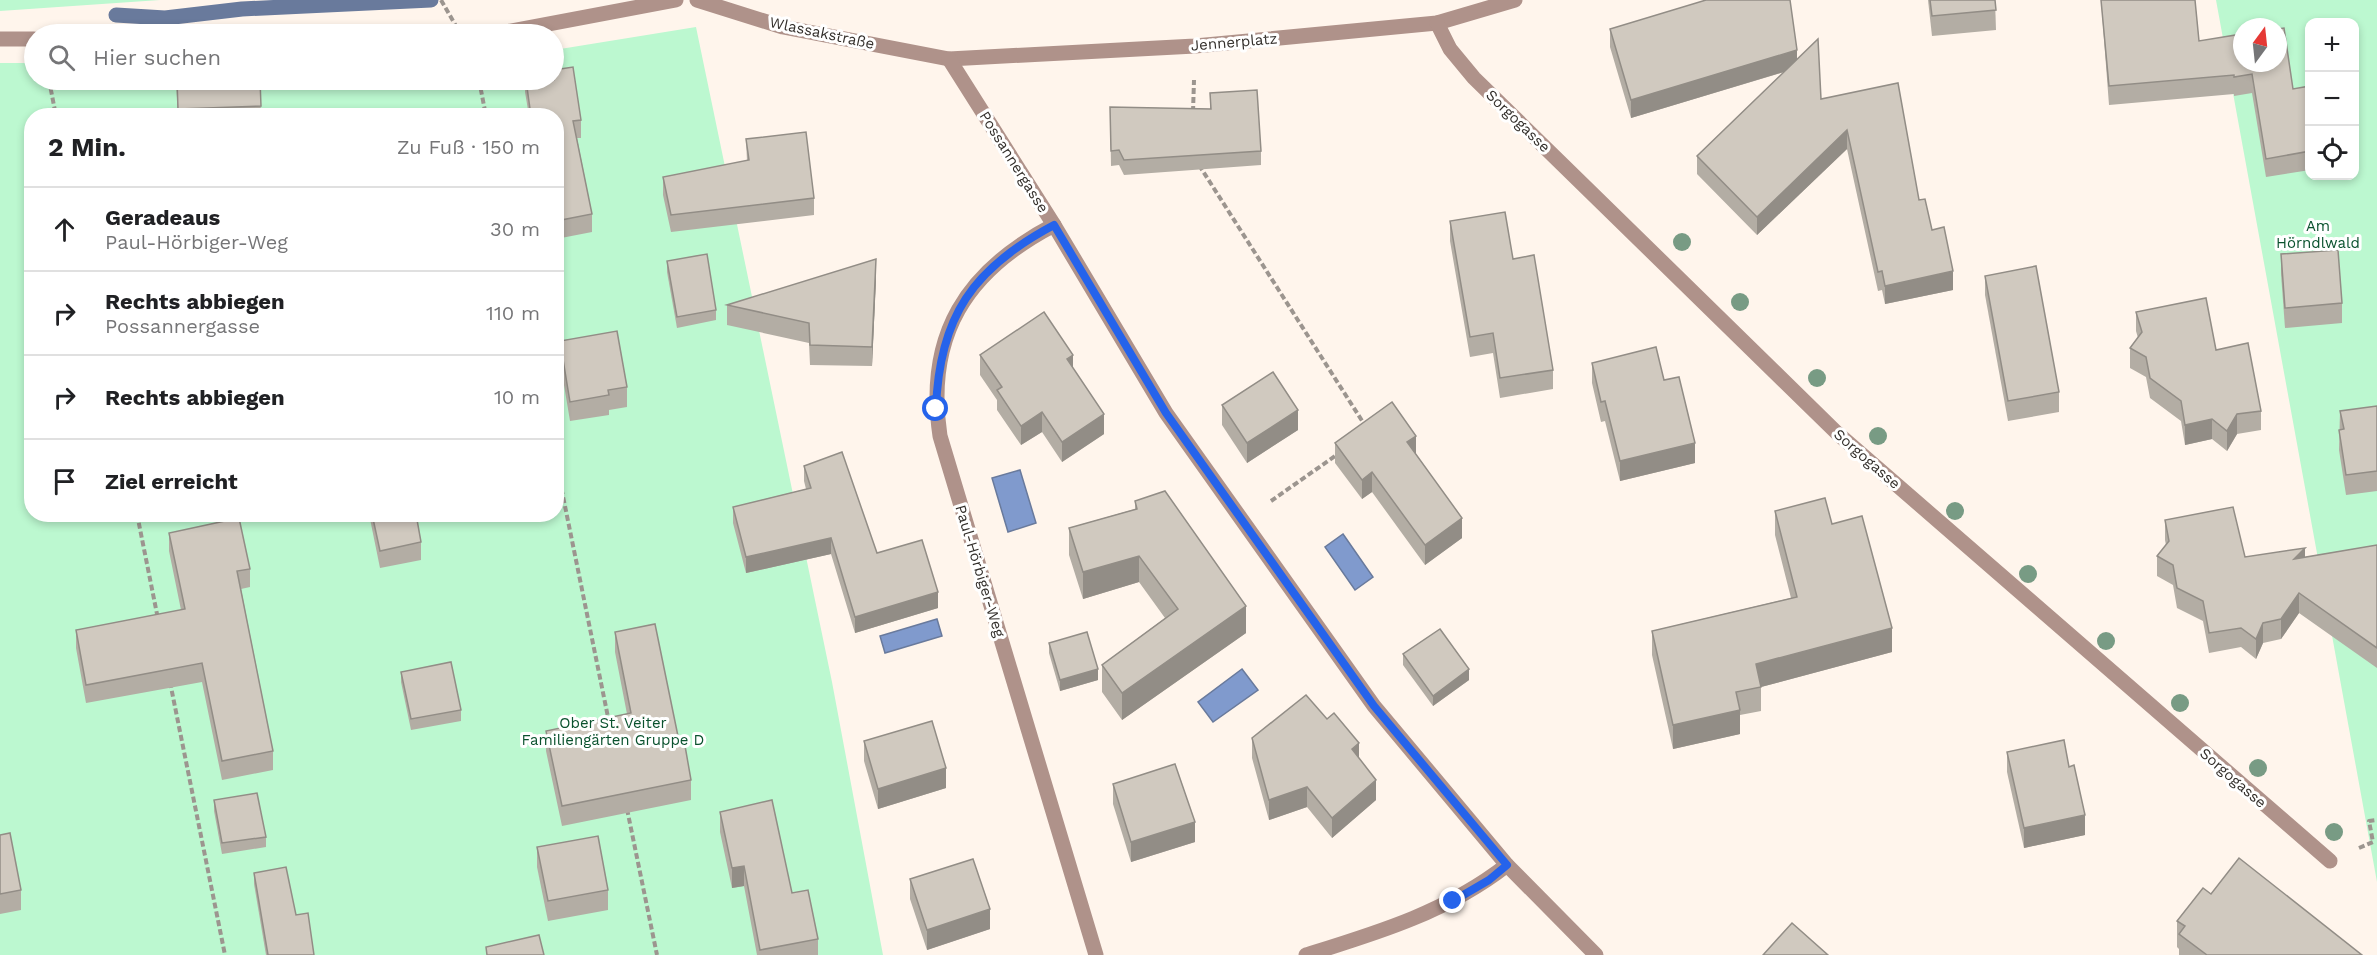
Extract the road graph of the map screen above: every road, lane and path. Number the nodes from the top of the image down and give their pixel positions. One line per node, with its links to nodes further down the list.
1 (441, 0): 6 (path)
2 (676, 0): 7 (street)
3 (697, 0): 11 (street, Wlassakstraße)
4 (1515, 0): 5 (street, Jennerplatz)
5 (1437, 23): 10 (street, Jennerplatz); 28 (street, Sorgogasse)
6 (455, 24)
7 (548, 24)
8 (0, 39): 9 (street)
9 (24, 39)
10 (1195, 46): 11 (street, Jennerplatz); 16 (path)
11 (949, 59): 18 (street, Possannergasse)
12 (51, 90): 14 (path)
13 (481, 90): 15 (path)
14 (54, 108)
15 (484, 108)
16 (1193, 118)
17 (1198, 164): 19 (path)
18 (1054, 225): 22 (street, Possannergasse); 32 (street, Paul-Hörbiger-Weg)
19 (1369, 432)
20 (1340, 452): 22 (path)
21 (564, 501): 26 (path)
22 (1243, 521): 29 (street, Possannergasse)
23 (139, 522): 24 (path)
24 (160, 629)
25 (169, 675): 30 (path)
26 (611, 732)
27 (626, 802): 31 (path)
28 (2330, 861)
29 (1507, 865): 33 (street); 34 (street, Possannergasse)
30 (225, 955)
31 (657, 955)
32 (1096, 955)
33 (1306, 955)
34 (1596, 955)

